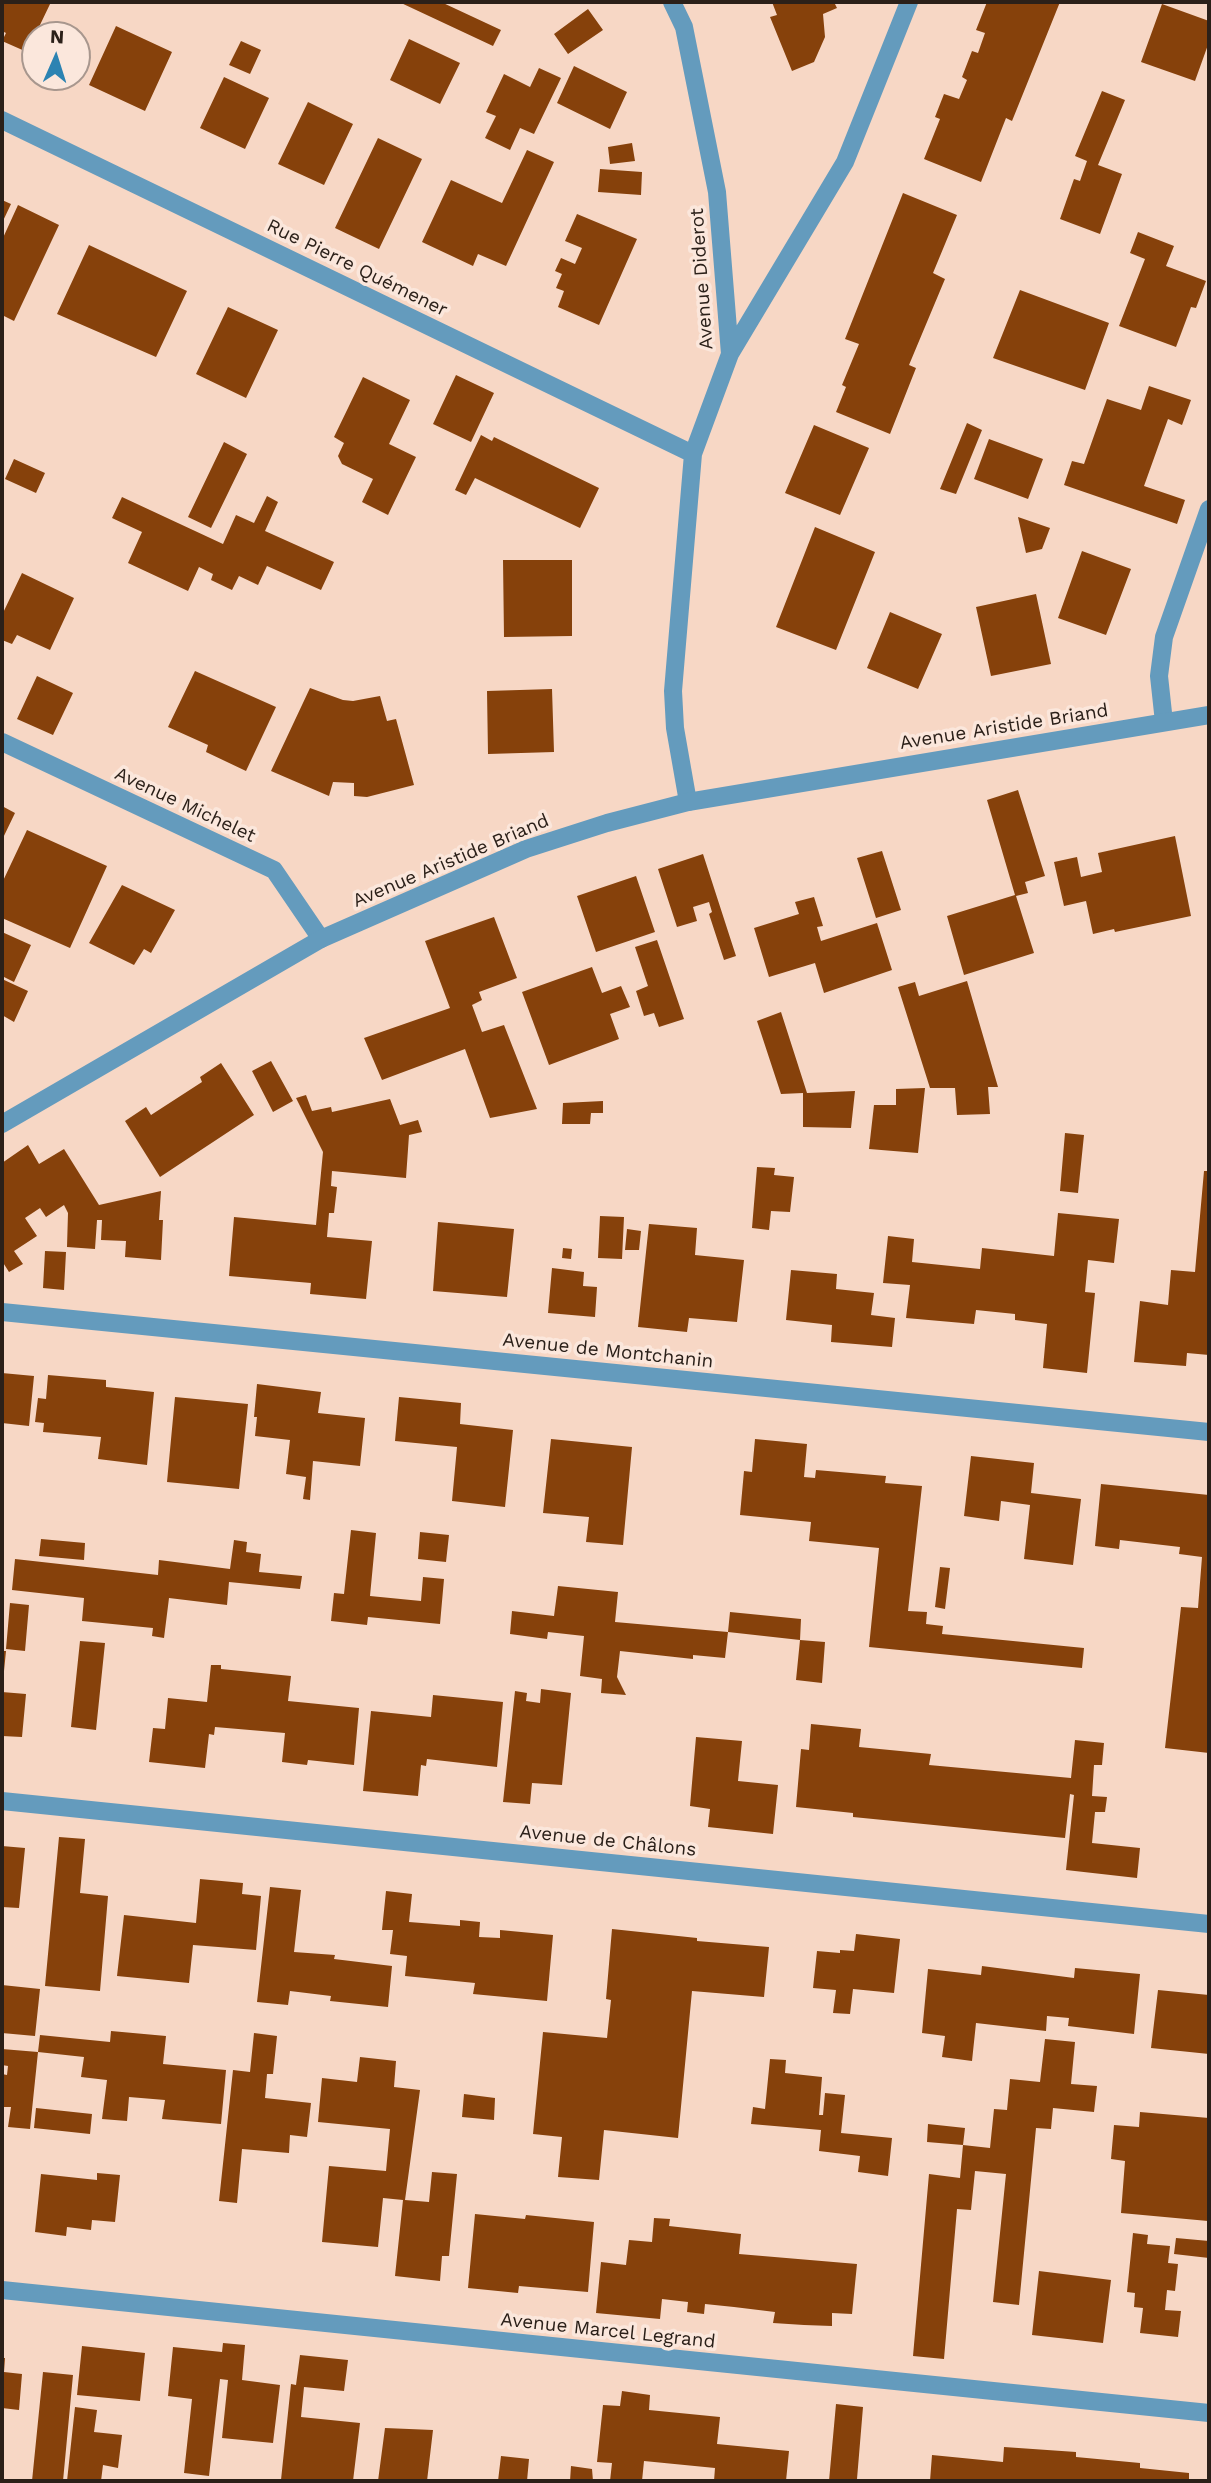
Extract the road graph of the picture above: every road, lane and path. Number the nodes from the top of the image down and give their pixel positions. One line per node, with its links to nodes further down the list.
1 (672, 2): 4 (street, Avenue Diderot)
2 (909, 2): 4 (street)
3 (2, 120): 5 (street, Rue Pierre Quémener)
4 (730, 354): 5 (street, Avenue Diderot)
5 (693, 454): 10 (street, Avenue Diderot)
6 (1209, 509): 8 (street)
7 (1209, 715): 8 (street, Avenue Aristide Briand)
8 (1164, 722): 10 (street, Avenue Aristide Briand)
9 (2, 742): 11 (street, Avenue Michelet)
10 (688, 803): 11 (street, Avenue Aristide Briand)
11 (321, 939): 12 (street, Avenue Aristide Briand)
12 (2, 1124)
13 (2, 1312): 14 (street, Avenue de Montchanin)
14 (1209, 1432)
15 (2, 1801): 16 (street, Avenue de Châlons)
16 (1209, 1924)
17 (2, 2290): 18 (street, Avenue Marcel Legrand)
18 (1209, 2413)

